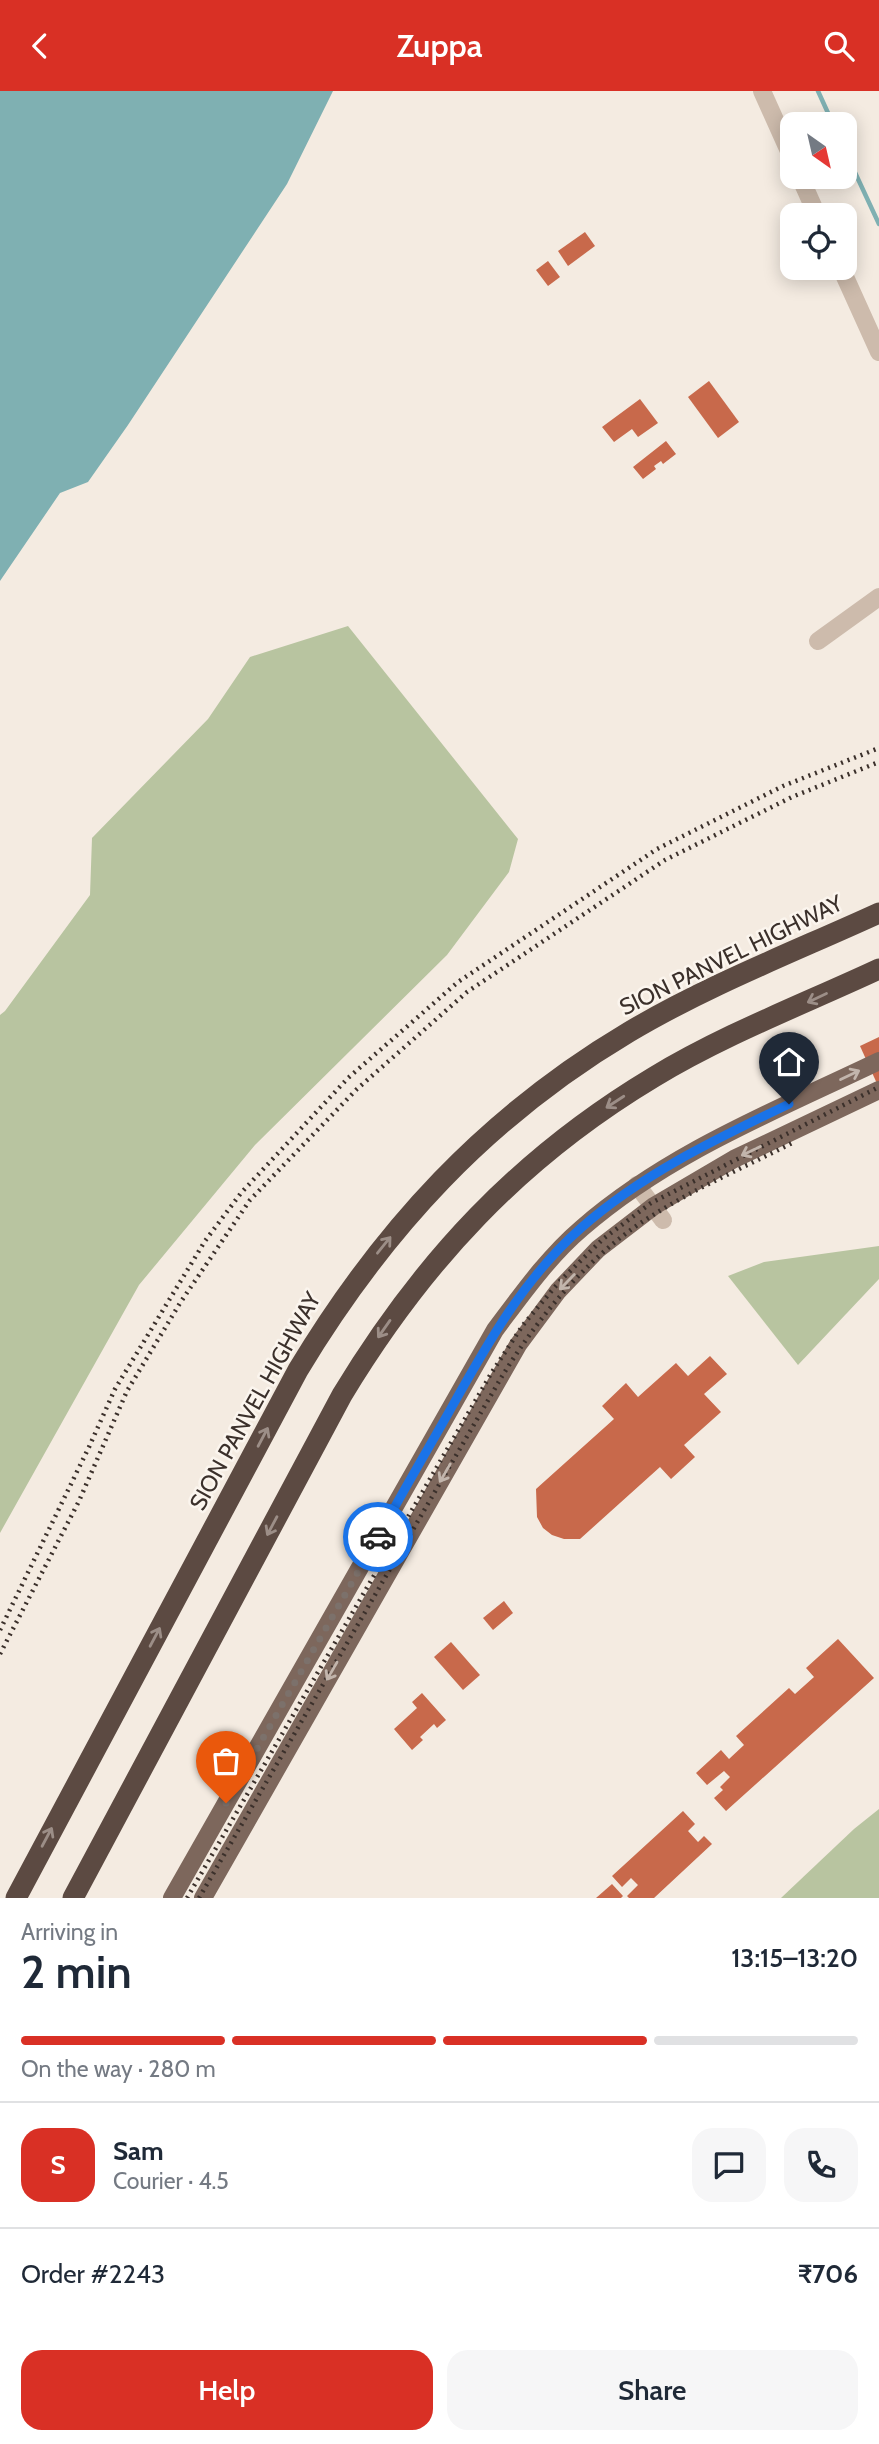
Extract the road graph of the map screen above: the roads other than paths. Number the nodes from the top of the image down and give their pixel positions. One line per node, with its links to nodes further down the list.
1 (762, 91): 2 (street)
2 (780, 131)
3 (846, 280): 4 (street)
4 (879, 352)
5 (879, 597): 6 (street)
6 (818, 641)
7 (879, 913): 13 (highway, SION PANVEL HIGHWAY, one-way to 7)
8 (879, 969): 14 (highway, one-way to 14)
9 (879, 1061): 11 (main road, one-way to 9)
10 (879, 1090): 12 (main road, one-way to 12)
11 (637, 1185): 12 (street); 15 (main road)
12 (658, 1213): 16 (main road, one-way to 16)
13 (16, 1898)
14 (73, 1898)
15 (172, 1898)
16 (203, 1898)

